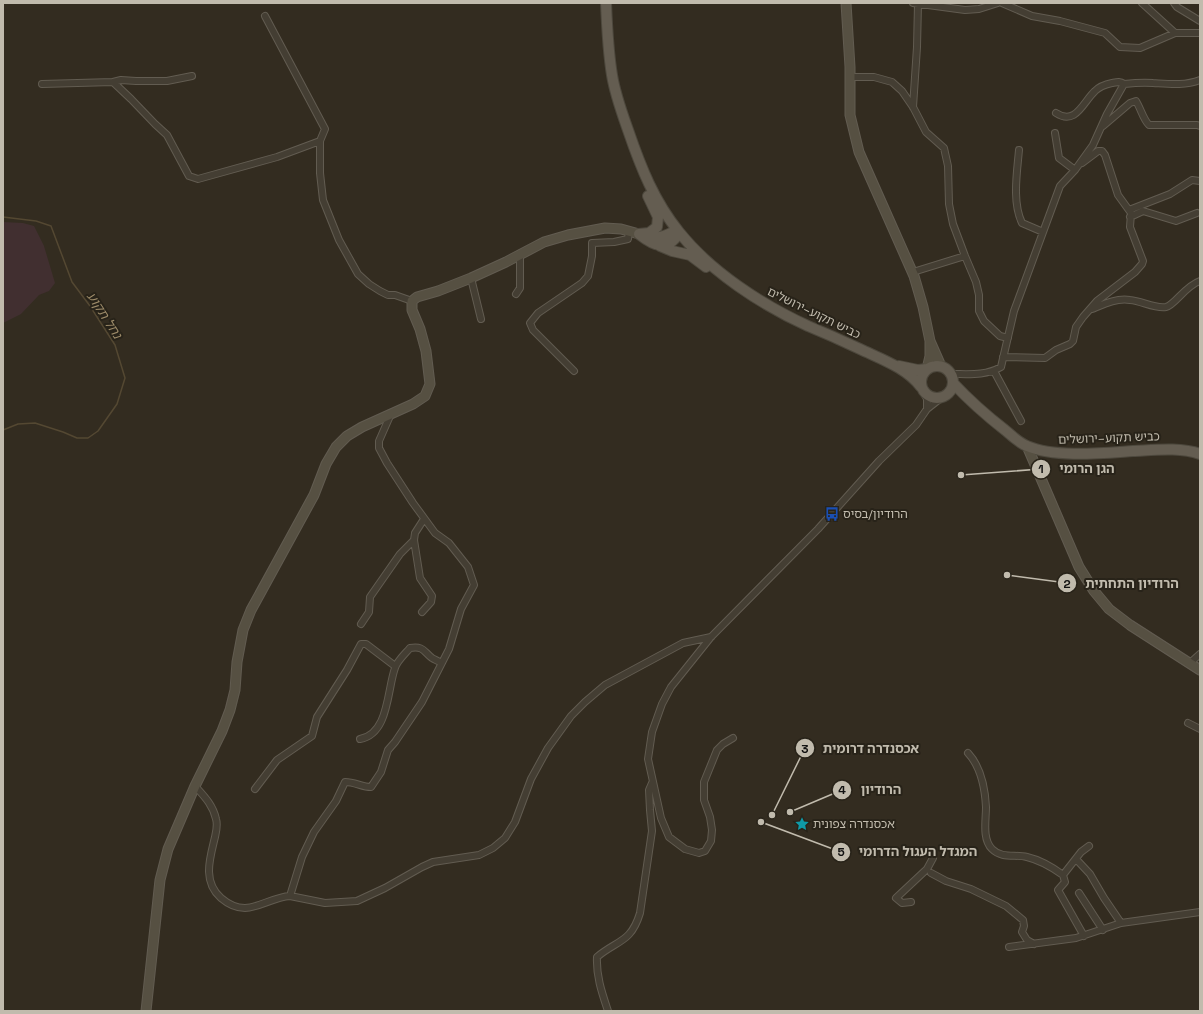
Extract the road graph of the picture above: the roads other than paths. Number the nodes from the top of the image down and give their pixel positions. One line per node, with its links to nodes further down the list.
1 (606, 3): 19 (main road, כביש תקוע–ירושלים)
2 (846, 3): 12 (main road)
3 (915, 3): 4 (street); 17 (street)
4 (1000, 3): 9 (street)
5 (1142, 3): 9 (street)
6 (1174, 3): 8 (street)
7 (266, 16): 23 (street)
8 (1200, 21)
9 (1175, 33): 10 (street)
10 (1200, 33)
11 (192, 76): 14 (street)
12 (850, 77): 17 (street); 35 (main road)
13 (1200, 80): 16 (street)
14 (113, 82): 15 (street); 23 (street)
15 (42, 84)
16 (1124, 84): 18 (street); 21 (street)
17 (913, 107): 34 (street)
18 (1056, 113)
19 (622, 115): 29 (main road); 31 (main road, כביש תקוע–ירושלים)
20 (1200, 126): 21 (street)
21 (1100, 128): 25 (street)
22 (1055, 133): 25 (street)
23 (320, 141): 40 (street)
24 (1019, 150): 30 (street)
25 (1077, 168): 27 (street); 30 (street)
26 (1200, 181): 27 (street)
27 (1130, 213): 28 (street); 41 (street)
28 (1197, 213)
29 (634, 232): 31 (main road); 32 (main road); 33 (main road); 50 (street)
30 (1043, 232): 43 (street)
31 (680, 233): 32 (main road); 38 (main road, כביש תקוע–ירושלים)
32 (660, 246): 38 (main road)
33 (520, 255): 36 (main road); 39 (street)
34 (965, 256): 35 (street); 43 (street)
35 (913, 272): 44 (main road)
36 (471, 278): 40 (main road); 42 (street)
37 (1200, 281): 41 (street)
38 (745, 291): 46 (main road, כביש תקוע–ירושלים)
39 (516, 294)
40 (412, 301): 56 (main road)
41 (1088, 310): 45 (street)
42 (481, 319)
43 (1008, 338): 45 (street)
44 (930, 341): 47 (main road); 48 (main road)
45 (1003, 357): 49 (street)
46 (893, 364): 48 (main road, כביש תקוע–ירושלים); 52 (main road, כביש תקוע–ירושלים)
47 (941, 366): 48 (main road); 51 (main road)
48 (927, 369): 52 (main road)
49 (994, 371): 51 (street); 57 (street)
50 (574, 372)
51 (952, 379): 53 (main road); 54 (main road, כביש תקוע–ירושלים)
52 (922, 389): 53 (main road); 55 (street)
53 (945, 396): 54 (main road); 55 (street)
54 (965, 396): 58 (main road, כביש תקוע–ירושלים)
55 (927, 409): 64 (street)
56 (390, 416): 60 (street); 76 (main road)
57 (1021, 421)
58 (1027, 446): 59 (main road, כביש תקוע–ירושלים); 67 (main road)
59 (1200, 454)
60 (424, 518): 61 (street); 66 (street)
61 (414, 540): 62 (street); 63 (street)
62 (422, 612)
63 (361, 624)
64 (711, 637): 75 (street); 84 (street)
65 (1200, 654): 67 (street)
66 (441, 663): 68 (street); 84 (street)
67 (1190, 663): 69 (main road)
68 (395, 666): 73 (street); 77 (street)
69 (1200, 670)
70 (1188, 724): 71 (street)
71 (1200, 729)
72 (733, 738): 75 (street)
73 (360, 739)
74 (968, 753): 82 (street)
75 (652, 781): 93 (street)
76 (195, 786): 84 (street); 92 (main road)
77 (255, 789)
78 (1089, 846): 80 (street)
79 (933, 858): 85 (street)
80 (1076, 859): 82 (street); 87 (street)
81 (932, 873): 90 (street)
82 (1062, 875): 89 (street)
83 (1079, 893): 88 (street)
84 (290, 896)
85 (911, 902)
86 (1200, 912): 87 (street)
87 (1122, 923): 88 (street)
88 (1103, 930): 89 (street)
89 (1084, 936): 90 (street)
90 (1035, 944): 91 (street)
91 (1009, 947)
92 (146, 1011)
93 (608, 1011)

